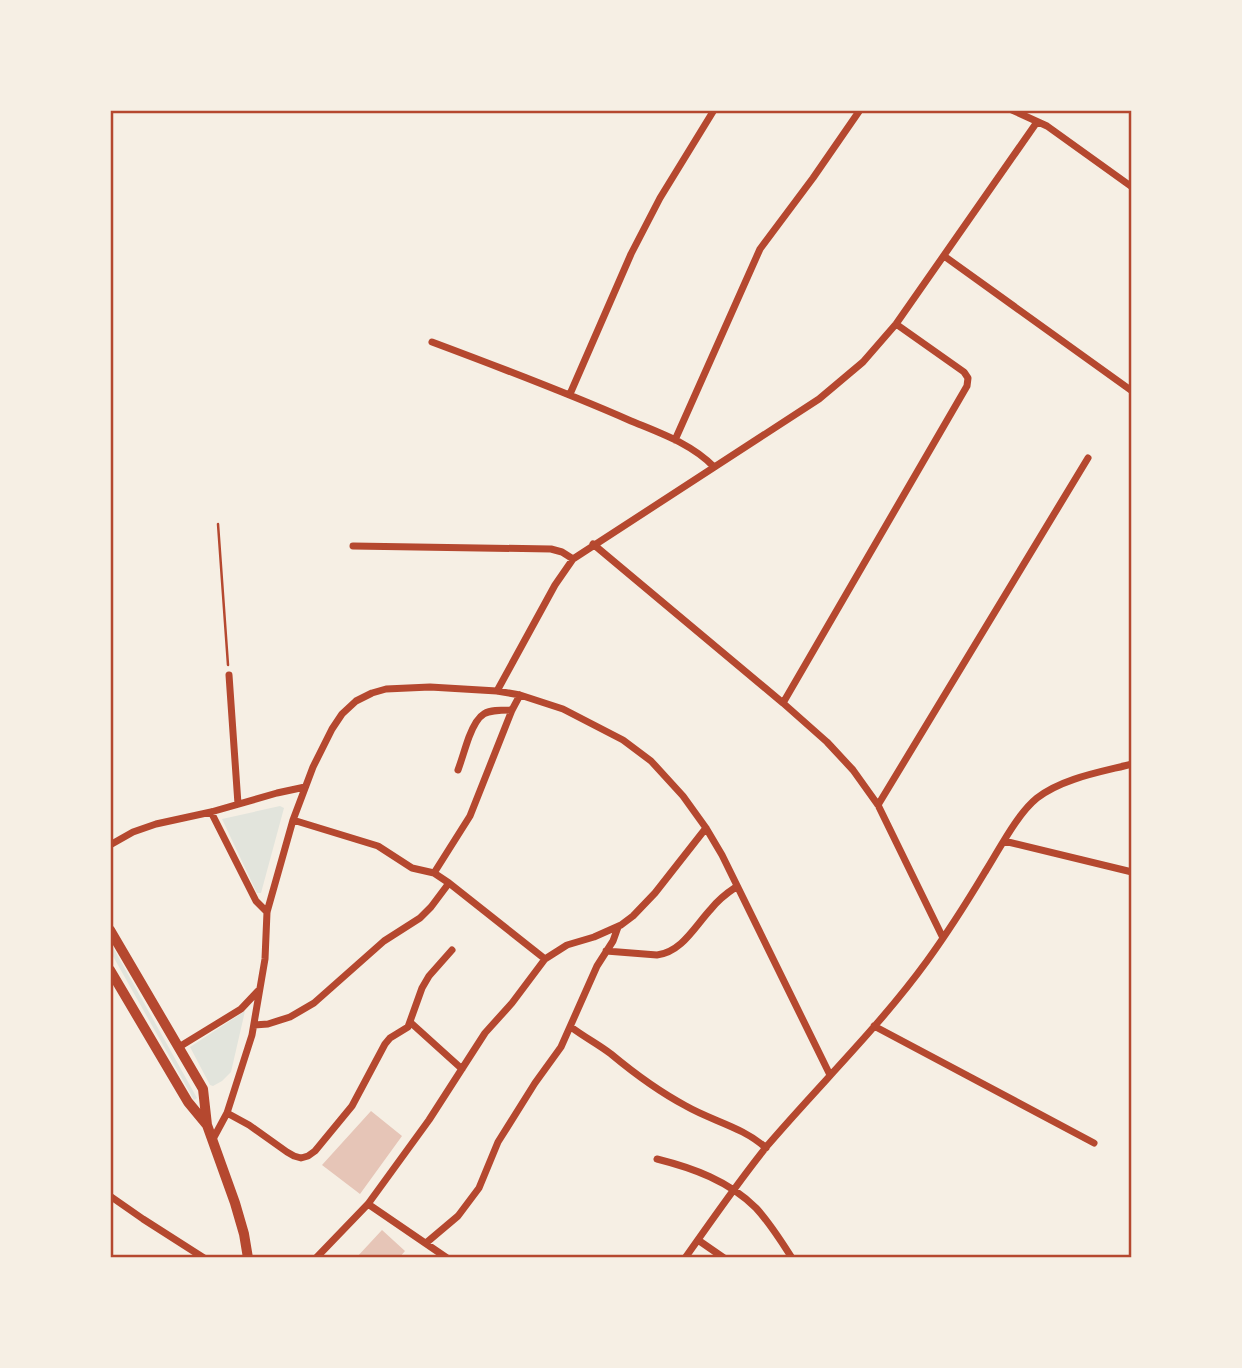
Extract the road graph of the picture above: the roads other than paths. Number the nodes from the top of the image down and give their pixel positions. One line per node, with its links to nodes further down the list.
1 (714, 110): 10 (street)
2 (860, 110): 11 (street)
3 (1012, 110): 4 (street)
4 (1037, 122): 5 (street); 6 (street)
5 (1132, 187)
6 (944, 256): 7 (street); 9 (street)
7 (896, 324): 13 (street); 20 (street)
8 (432, 342): 10 (street)
9 (1132, 391)
10 (570, 394): 11 (street)
11 (676, 440): 13 (street)
12 (1087, 458): 26 (street)
13 (714, 467): 14 (street)
14 (593, 544): 16 (street); 20 (street)
15 (353, 546): 16 (street)
16 (573, 559): 18 (street)
17 (229, 675): 25 (street)
18 (496, 691): 19 (street); 24 (street)
19 (520, 695): 21 (street); 29 (street)
20 (783, 704): 26 (street)
21 (512, 710): 23 (street); 33 (street)
22 (1132, 764): 30 (street)
23 (458, 770)
24 (305, 787): 25 (street); 28 (street)
25 (238, 803): 27 (street)
26 (878, 805): 39 (street)
27 (211, 812): 31 (street); 36 (street)
28 (293, 820): 33 (street); 36 (street)
29 (706, 828): 35 (street); 37 (street)
30 (1004, 841): 32 (street); 39 (street)
31 (110, 845)
32 (1132, 872)
33 (433, 873): 34 (street)
34 (449, 883): 42 (street); 46 (street)
35 (736, 887): 41 (street); 51 (street)
36 (267, 912): 44 (street)
37 (618, 927): 41 (street); 42 (street)
38 (110, 930): 49 (street)
39 (943, 938): 47 (street)
40 (452, 950): 45 (street)
41 (606, 951): 48 (street)
42 (545, 959): 50 (street)
43 (110, 971): 53 (street)
44 (259, 989): 46 (street); 49 (street)
45 (410, 1022): 50 (street); 52 (street)
46 (254, 1025): 52 (street)
47 (874, 1026): 51 (street); 55 (street)
48 (571, 1027): 56 (street); 62 (street)
49 (179, 1047): 53 (street)
50 (462, 1069): 60 (street)
51 (830, 1075): 56 (street)
52 (226, 1113): 54 (street)
53 (207, 1125): 54 (street)
54 (213, 1139): 64 (street)
55 (1094, 1143)
56 (766, 1148): 58 (street)
57 (657, 1159): 58 (street)
58 (733, 1191): 61 (street); 69 (street)
59 (110, 1196): 63 (street)
60 (368, 1204): 62 (street); 65 (street)
61 (698, 1240): 67 (street); 68 (street)
62 (426, 1243): 66 (street)
63 (203, 1257)
64 (248, 1258)
65 (316, 1258)
66 (447, 1258)
67 (685, 1258)
68 (724, 1258)
69 (793, 1258)

